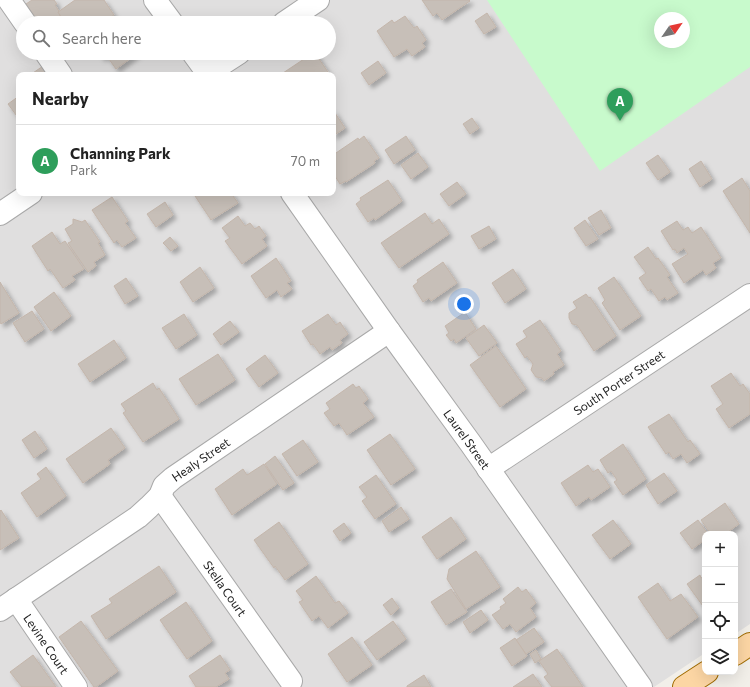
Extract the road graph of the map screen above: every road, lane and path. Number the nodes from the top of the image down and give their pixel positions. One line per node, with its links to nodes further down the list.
1 (9, 0): 4 (street)
2 (155, 0): 5 (street)
3 (318, 0): 6 (street)
4 (20, 16)
5 (167, 16)
6 (294, 16)
7 (51, 60): 10 (street)
8 (198, 60): 11 (street)
9 (228, 60): 12 (street)
10 (60, 72)
11 (206, 72)
12 (210, 72)
13 (27, 196): 15 (street)
14 (294, 196): 17 (street, Laurel Street)
15 (0, 214)
16 (750, 295): 18 (street, South Porter Street)
17 (389, 331): 18 (street, Laurel Street); 19 (street, Healy Street)
18 (488, 469): 26 (street, Laurel Street)
19 (160, 496): 20 (street, Healy Street); 24 (street, Stella Court)
20 (8, 605): 25 (street, Levine Court)
21 (750, 644): 22 (main road)
22 (738, 652)
23 (702, 675): 27 (main road)
24 (291, 681)
25 (76, 687)
26 (641, 687)
27 (684, 687)

